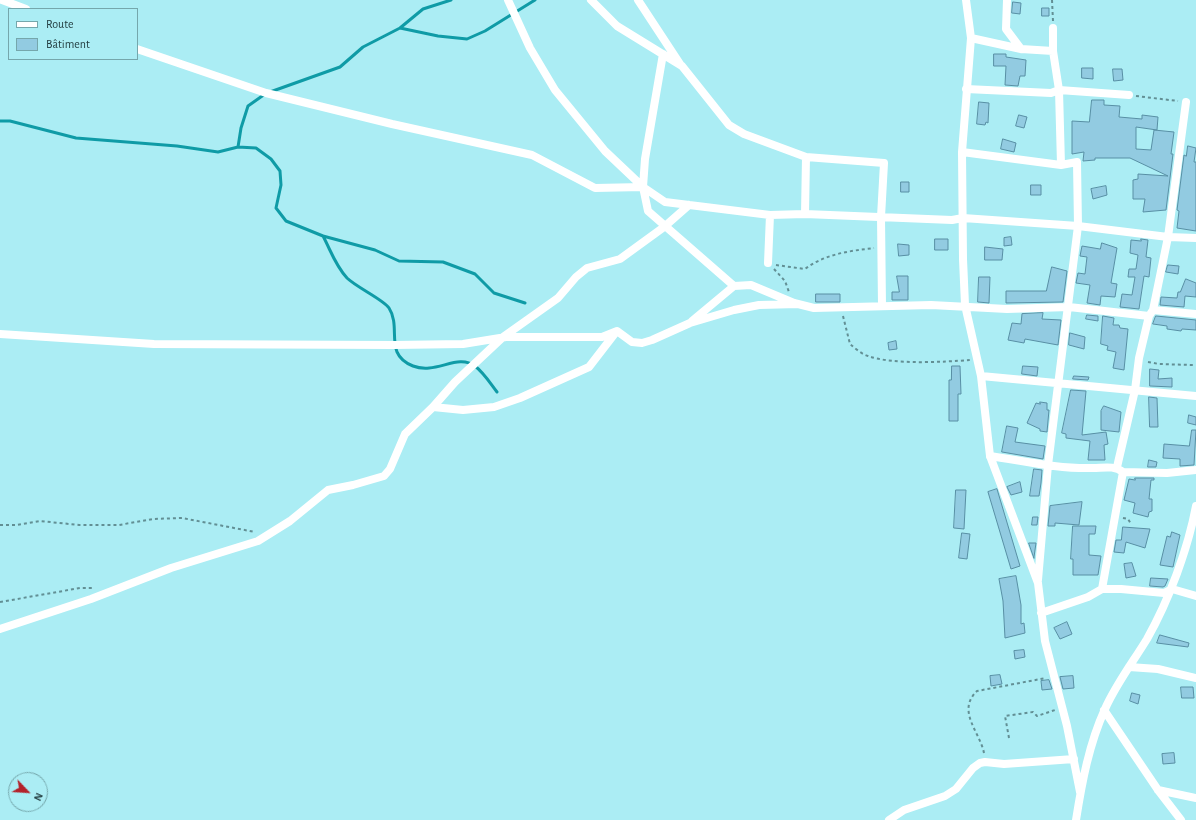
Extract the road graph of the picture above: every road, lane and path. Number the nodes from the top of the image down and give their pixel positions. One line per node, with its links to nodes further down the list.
1 (2, 0): 8 (street)
2 (508, 0): 23 (street)
3 (591, 0): 14 (street)
4 (638, 0): 15 (street)
5 (966, 0): 10 (street)
6 (1008, 0): 12 (street)
7 (1052, 0): 9 (path)
8 (23, 8)
9 (1053, 28): 13 (street)
10 (971, 38): 12 (street); 16 (street)
11 (138, 49): 23 (street)
12 (1021, 49): 13 (street)
13 (1053, 51): 17 (street)
14 (663, 54): 15 (street); 23 (street)
15 (682, 66): 21 (street)
16 (966, 89): 17 (street); 20 (street)
17 (1059, 90): 18 (street); 22 (street)
18 (1129, 95): 19 (path)
19 (1186, 102): 31 (street)
20 (962, 152): 22 (street); 28 (street)
21 (806, 157): 25 (street); 27 (street)
22 (1061, 165): 29 (street)
23 (643, 187): 24 (street); 30 (street)
24 (689, 205): 26 (street); 30 (street)
25 (805, 214): 26 (street); 27 (street)
26 (770, 215): 34 (street)
27 (881, 217): 28 (street); 33 (street)
28 (964, 218): 29 (street); 39 (street)
29 (1078, 226): 31 (street); 41 (street)
30 (664, 227): 35 (street); 47 (street)
31 (1168, 237): 32 (street); 42 (street)
32 (1196, 238)
33 (881, 247): 34 (path); 38 (street)
34 (768, 263): 36 (path)
35 (734, 286): 37 (street); 44 (street)
36 (794, 295)
37 (798, 304): 40 (street); 44 (street)
38 (882, 306): 39 (street); 40 (street)
39 (965, 306): 41 (street); 49 (street)
40 (840, 307): 49 (path)
41 (1069, 307): 42 (street); 52 (street)
42 (1151, 313): 43 (street); 48 (street)
43 (1196, 314)
44 (690, 323): 45 (street)
45 (617, 332): 47 (street); 55 (street)
46 (0, 334): 47 (street)
47 (503, 338): 55 (street)
48 (1139, 358): 50 (path); 53 (street)
49 (978, 360): 51 (street)
50 (1192, 365)
51 (981, 376): 52 (street); 56 (street)
52 (1059, 384): 53 (street); 57 (street)
53 (1135, 390): 54 (street); 58 (street)
54 (1196, 396)
55 (433, 407): 62 (street)
56 (990, 456): 57 (street); 63 (street)
57 (1048, 465): 58 (street); 63 (street)
58 (1120, 469): 59 (street); 65 (street)
59 (1196, 470)
60 (1196, 506): 66 (street)
61 (0, 525): 62 (path)
62 (268, 535): 70 (street)
63 (1038, 583): 69 (street)
64 (100, 588): 68 (path)
65 (1102, 589): 66 (street); 69 (street)
66 (1172, 589): 67 (street); 71 (street)
67 (1196, 596)
68 (0, 602)
69 (1041, 613): 72 (street)
70 (0, 628)
71 (1129, 668): 73 (street); 75 (street)
72 (1054, 676): 74 (street); 78 (path)
73 (1196, 678)
74 (1062, 708): 76 (path); 77 (street)
75 (1104, 710): 79 (street); 80 (street)
76 (1009, 738)
77 (1074, 759): 78 (street); 80 (street)
78 (985, 762): 82 (street)
79 (1158, 790): 81 (street); 84 (street)
80 (1080, 792): 83 (street)
81 (1196, 798)
82 (889, 820)
83 (1076, 820)
84 (1182, 820)

